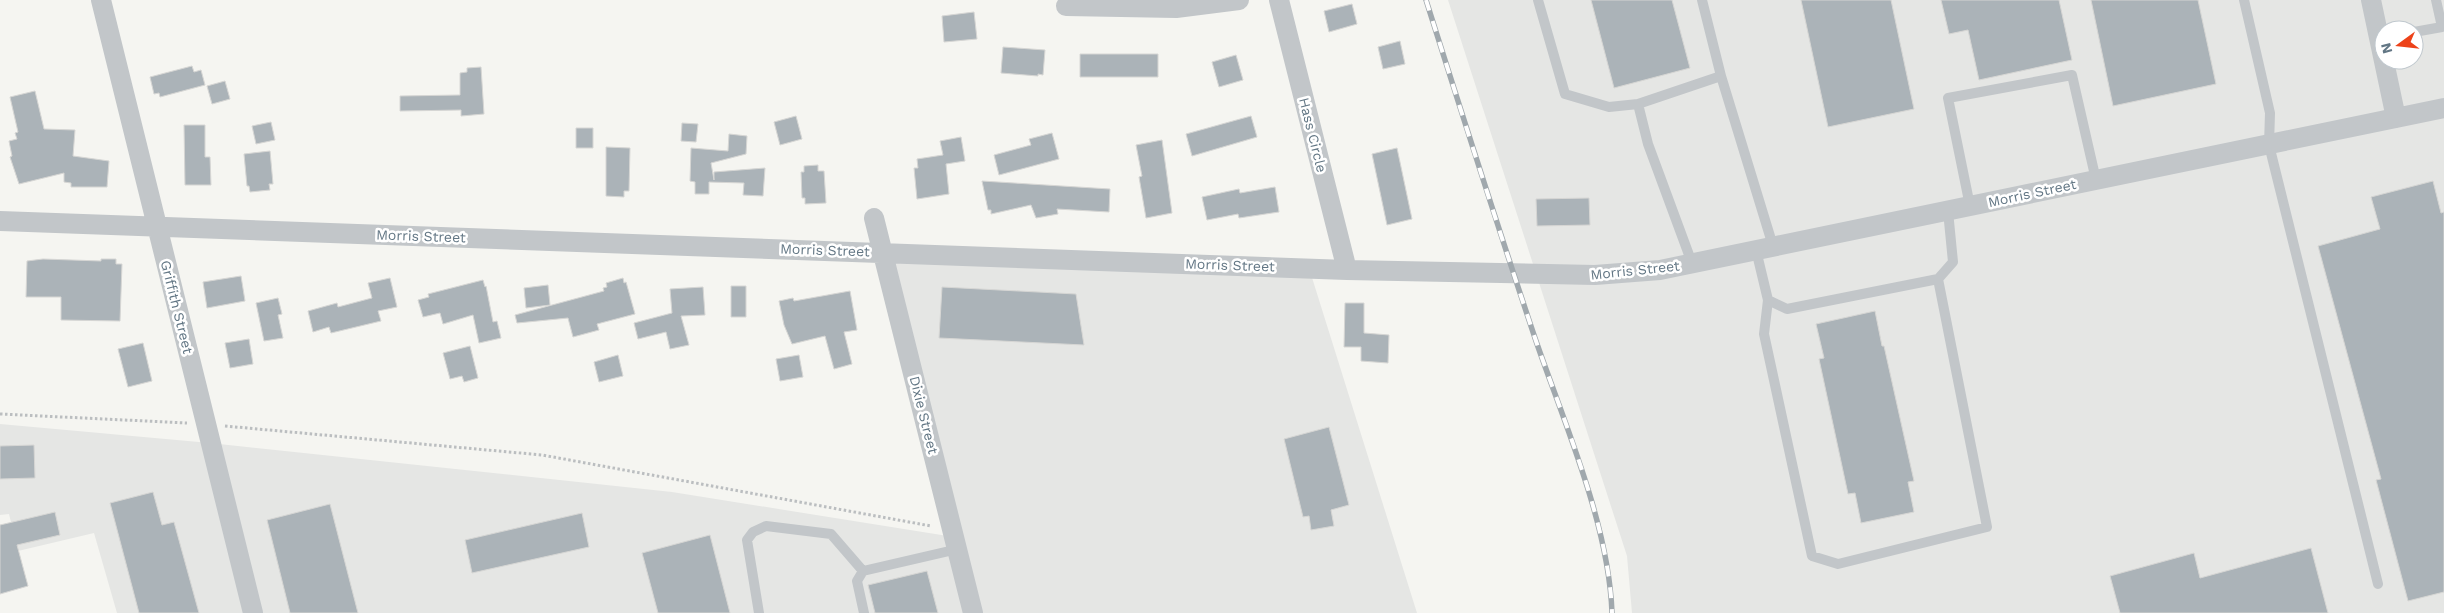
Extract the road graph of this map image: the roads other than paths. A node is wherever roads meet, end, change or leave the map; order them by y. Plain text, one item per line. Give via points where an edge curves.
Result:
1 (101, 0) edge
2 (1239, 0) edge
3 (1279, 0) edge
4 (1538, 0) edge
5 (1702, 0) edge
6 (2244, 0) edge
7 (2371, 0) edge
8 (2436, 0) edge
9 (1066, 6) dead end
10 (2377, 20) edge
11 (2424, 30) edge
12 (2387, 70) edge
13 (1721, 76) junction
14 (1638, 104) junction
15 (2444, 108) edge
16 (2396, 118) junction
17 (2269, 145) junction
18 (2096, 180) junction
19 (1970, 206) junction
20 (1948, 211) junction
21 (874, 218) dead end
22 (0, 221) edge
23 (157, 226) junction
24 (1765, 248) junction
25 (884, 252) junction
26 (1692, 263) junction
27 (1347, 270) junction
28 (1938, 279) junction
29 (1768, 300) junction
30 (955, 540) junction
31 (863, 571) junction
32 (2378, 584) dead end
33 (253, 613) edge
34 (759, 613) edge
35 (864, 613) edge
36 (973, 613) edge

1 - 23 street, Griffith Street
2 - 9 street via 1163,9
3 - 27 street, Hass Circle
4 - 14 lane via 1565,94 1609,107
5 - 13 lane
6 - 17 lane via 2270,113
7 - 10 street
8 - 11 lane via 2442,27
12 - 16 street
13 - 14 lane
13 - 24 lane
14 - 26 lane via 1648,144
15 - 16 street, Morris Street
16 - 17 street, Morris Street
17 - 18 street, Morris Street
17 - 32 lane
18 - 19 street, Morris Street
18 - 19 lane via 2072,76 1948,98
19 - 20 street, Morris Street
20 - 24 street, Morris Street
20 - 28 lane via 1953,262
21 - 25 street, Dixie Street
22 - 23 street, Morris Street
23 - 25 street, Morris Street
23 - 33 street, Griffith Street
24 - 26 street, Morris Street
24 - 29 lane
25 - 27 street, Morris Street
25 - 30 street, Dixie Street
26 - 27 street, Morris Street via 1660,270 1595,275
28 - 29 lane via 1787,308
28 - 29 lane via 1987,527 1838,564 1812,556 1764,334
30 - 31 lane
30 - 36 street, Dixie Street
31 - 34 lane via 831,534 766,526 752,532 747,540
31 - 35 lane via 857,580

